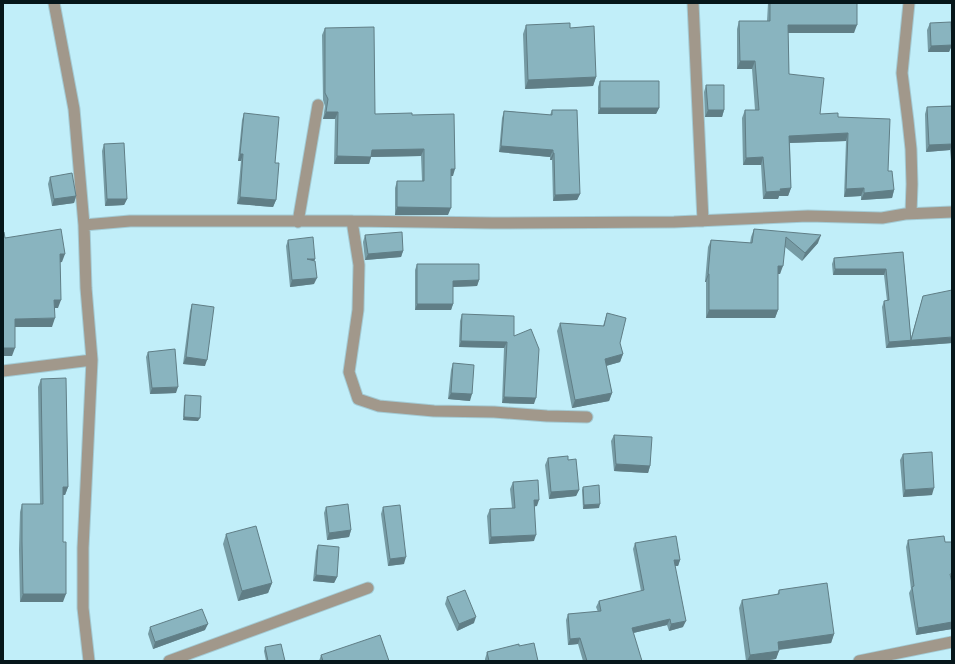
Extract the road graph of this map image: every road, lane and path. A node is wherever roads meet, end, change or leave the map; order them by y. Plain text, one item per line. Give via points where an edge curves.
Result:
1 (54, 3) edge
2 (693, 3) edge
3 (909, 3) edge
4 (318, 104) dead end
5 (952, 212) edge
6 (911, 213) junction
7 (352, 221) junction
8 (703, 221) junction
9 (298, 222) junction
10 (84, 225) junction
11 (92, 360) junction
12 (3, 371) edge
13 (587, 417) dead end
14 (368, 588) dead end
15 (952, 642) edge
16 (89, 661) edge
17 (169, 661) edge
18 (862, 661) edge

1 - 10 street via 74,109
2 - 8 street
3 - 6 street via 902,73 911,149
4 - 9 street
5 - 6 street
6 - 8 street via 882,218 808,216
7 - 8 street
7 - 9 street
7 - 13 street via 359,265 358,310 349,372 358,398 380,406 434,411
9 - 10 street via 130,221
10 - 11 street
11 - 12 street
11 - 16 street via 83,555 83,608
14 - 17 street
15 - 18 street

